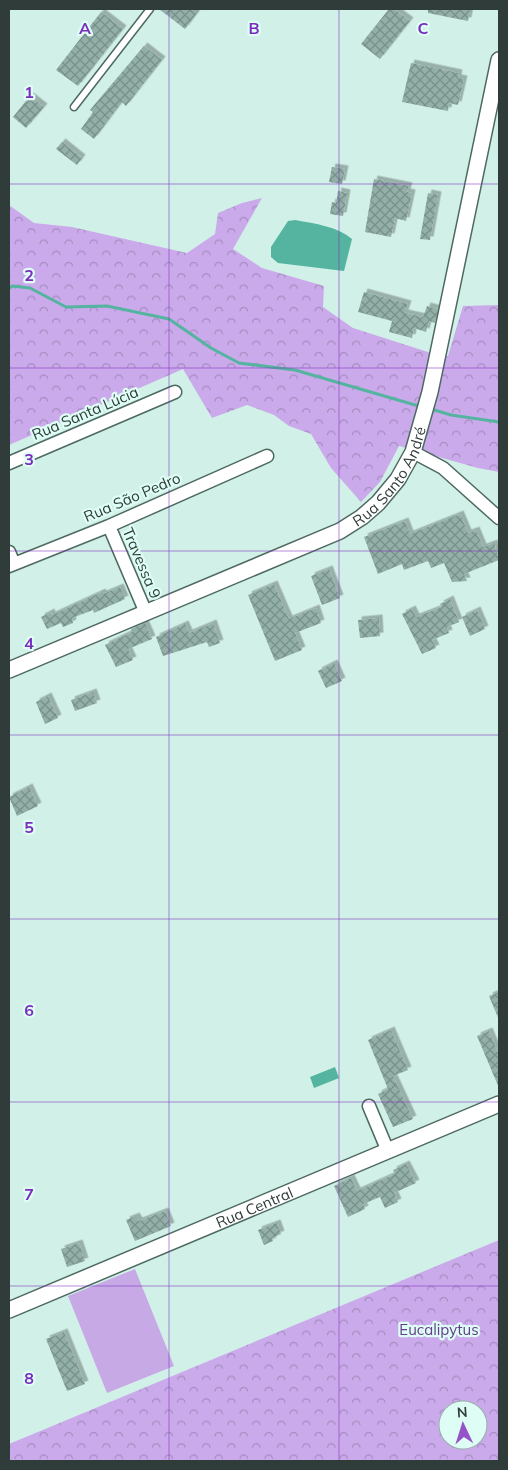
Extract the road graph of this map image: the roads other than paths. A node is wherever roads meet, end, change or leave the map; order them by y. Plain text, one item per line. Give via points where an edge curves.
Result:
1 (150, 9) edge
2 (499, 60) edge
3 (74, 107) dead end
4 (175, 392) dead end
5 (413, 452) junction
6 (267, 456) dead end
7 (9, 464) edge
8 (499, 518) edge
9 (109, 526) junction
10 (9, 552) edge
11 (12, 565) edge
12 (146, 614) junction
13 (9, 670) edge
14 (499, 1104) edge
15 (369, 1106) dead end
16 (387, 1149) junction
17 (9, 1310) edge

1 - 3 lane
2 - 5 street, Rua Santo André via 430,392
4 - 7 street, Rua Santa Lúcia
5 - 8 street via 442,468
5 - 12 street, Rua Santo André via 398,479 378,503 340,531
6 - 9 street, Rua São Pedro
9 - 11 street, Rua São Pedro
9 - 12 street, Travessa 9
10 - 11 street
12 - 13 street, Rua Santo André
14 - 16 street, Rua Central
15 - 16 street
16 - 17 street, Rua Central

